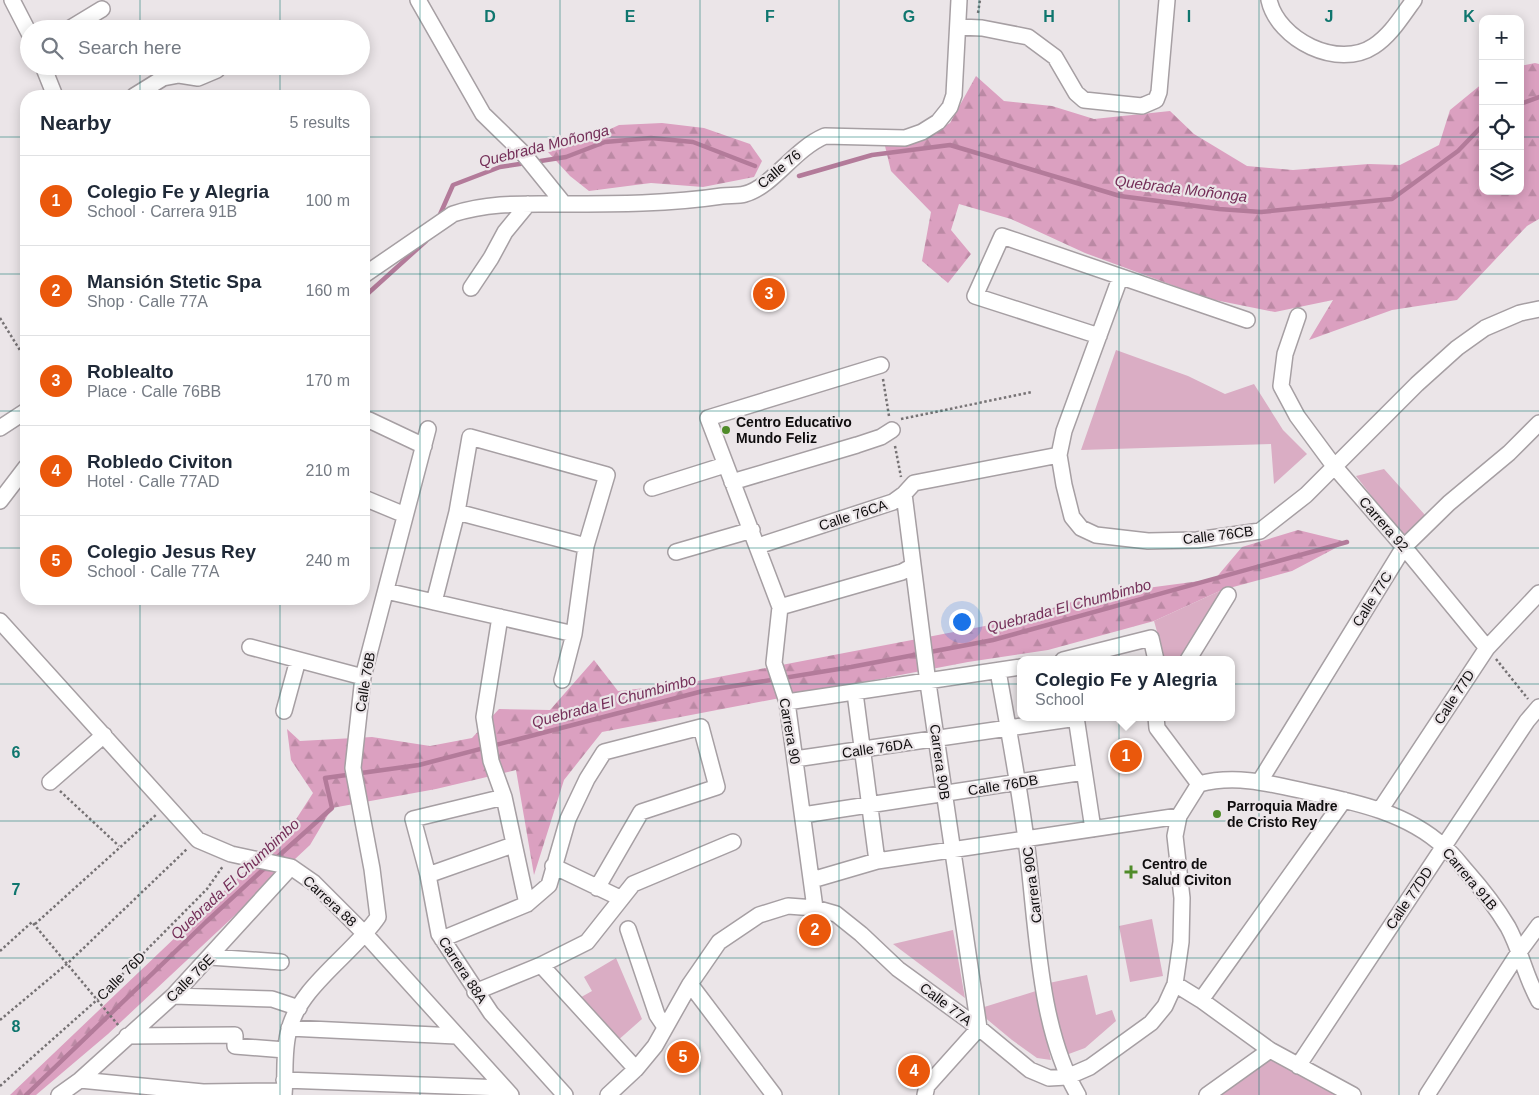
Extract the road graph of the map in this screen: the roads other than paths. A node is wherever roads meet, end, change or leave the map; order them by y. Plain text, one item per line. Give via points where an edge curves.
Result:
1 (12, 0) edge
2 (418, 0) edge
3 (959, 0) edge
4 (1167, 0) edge
5 (1269, 0) edge
6 (1414, 0) edge
7 (102, 9) dead end
8 (22, 20) edge
9 (83, 20) edge
10 (959, 27) junction
11 (47, 75) edge
12 (179, 75) edge
13 (179, 75) edge
14 (205, 75) edge
15 (53, 90) edge
16 (143, 90) edge
17 (528, 204) junction
18 (564, 204) junction
19 (370, 271) edge
20 (1120, 278) junction
21 (471, 288) dead end
22 (1539, 309) edge
23 (1298, 316) dead end
24 (1247, 320) dead end
25 (1099, 336) junction
26 (881, 365) dead end
27 (20, 415) edge
28 (370, 420) edge
29 (1539, 423) edge
30 (896, 425) road end
31 (0, 428) edge
32 (428, 429) dead end
33 (424, 446) junction
34 (1060, 454) junction
35 (726, 465) junction
36 (1334, 466) junction
37 (20, 475) edge
38 (732, 482) junction
39 (652, 488) dead end
40 (904, 494) junction
41 (370, 500) edge
42 (0, 501) edge
43 (457, 512) junction
44 (405, 515) junction
45 (752, 530) junction
46 (586, 546) junction
47 (758, 546) junction
48 (1404, 546) junction
49 (676, 552) dead end
50 (913, 566) junction
51 (386, 591) junction
52 (1539, 592) edge
53 (1228, 595) dead end
54 (434, 602) junction
55 (780, 606) junction
56 (500, 617) junction
57 (0, 621) edge
58 (574, 634) junction
59 (250, 647) dead end
60 (1487, 648) junction
61 (1078, 656) edge
62 (1155, 656) edge
63 (1190, 656) edge
64 (298, 660) junction
65 (1017, 668) edge
66 (998, 671) junction
67 (363, 677) junction
68 (562, 680) dead end
69 (928, 683) junction
70 (856, 693) junction
71 (787, 702) junction
72 (1538, 709) edge
73 (284, 711) dead end
74 (1056, 721) edge
75 (1076, 721) edge
76 (1156, 721) edge
77 (1008, 728) junction
78 (104, 735) junction
79 (936, 739) junction
80 (863, 750) junction
81 (795, 759) junction
82 (1084, 772) junction
83 (1260, 781) junction
84 (50, 782) road end
85 (1017, 783) junction
86 (1199, 784) junction
87 (944, 794) junction
88 (504, 797) junction
89 (1344, 800) junction
90 (870, 805) junction
91 (1380, 810) junction
92 (803, 815) junction
93 (1179, 816) junction
94 (1093, 829) junction
95 (1026, 838) junction
96 (733, 842) dead end
97 (514, 845) junction
98 (1444, 846) junction
99 (952, 849) junction
100 (877, 861) junction
101 (277, 864) junction
102 (553, 866) junction
103 (428, 875) junction
104 (812, 880) junction
105 (597, 888) junction
106 (620, 898) junction
107 (527, 904) junction
108 (815, 908) junction
109 (1539, 925) edge
110 (628, 929) dead end
111 (366, 935) junction
112 (442, 939) junction
113 (1519, 952) junction
114 (210, 957) junction
115 (281, 962) dead end
116 (541, 965) junction
117 (690, 984) junction
118 (1175, 984) junction
119 (475, 992) junction
120 (174, 996) junction
121 (1201, 1000) junction
122 (1539, 1000) edge
123 (299, 1008) junction
124 (665, 1026) junction
125 (289, 1028) junction
126 (979, 1028) junction
127 (127, 1036) junction
128 (456, 1036) junction
129 (285, 1050) junction
130 (1270, 1050) junction
131 (1298, 1066) junction
132 (636, 1069) junction
133 (1067, 1076) junction
134 (80, 1080) junction
135 (284, 1088) edge
136 (505, 1093) edge
137 (925, 1093) edge
138 (59, 1095) edge
139 (88, 1095) edge
140 (565, 1095) edge
141 (608, 1095) edge
142 (774, 1095) edge
143 (1078, 1095) edge
144 (1207, 1095) edge
145 (1353, 1095) edge
146 (1427, 1095) edge

1 - 8 street
2 - 18 street via 483,114 522,152
3 - 10 street
4 - 10 street via 1159,92 1156,100 1146,106 1080,98 1055,57 1028,37
5 - 6 street via 1285,28 1304,44 1319,51 1348,53 1373,47 1394,27
7 - 9 street
10 - 18 street, Calle 76 via 952,101 938,122 922,132 905,138 824,136 797,152 761,186 746,194 700,200
11 - 15 street
12 - 16 street via 162,78
13 - 14 street via 198,78
17 - 18 street, Calle 76
17 - 19 street, Calle 76 via 480,206 453,214
17 - 21 street via 505,232
20 - 24 street
20 - 25 street
20 - 25 street via 1002,236 975,296
22 - 36 street via 1520,313 1485,328 1457,348
23 - 36 street, Carrera 92 via 1285,354 1282,386 1297,416
25 - 34 street via 1064,431
26 - 35 street, Carrera 90 via 708,418
27 - 31 street
28 - 33 street
29 - 48 street, Calle 77C
30 - 38 street via 881,437
32 - 33 street, Calle 76B
33 - 44 street, Calle 76B
34 - 36 street, Calle 76CB via 1072,517 1081,528 1096,535 1148,541 1197,540 1260,531 1306,496
34 - 40 street, Calle 76CA via 914,483
35 - 38 street, Carrera 90
35 - 39 street
36 - 48 street, Carrera 92
37 - 42 street
38 - 45 street, Carrera 90
40 - 47 street, Calle 76CA via 893,502
40 - 50 street, Carrera 90B
41 - 44 street
43 - 46 street
43 - 46 street via 470,437 607,475
43 - 54 street
44 - 51 street, Calle 76B
45 - 47 street, Carrera 90
45 - 49 street
46 - 58 street
47 - 55 street, Carrera 90
48 - 60 street, Carrera 92
48 - 83 street, Calle 77C
50 - 55 street via 902,572
50 - 69 street, Carrera 90B
51 - 54 street
51 - 67 street, Calle 76B
52 - 60 street, Calle 77D
53 - 63 street
54 - 56 street
55 - 71 street, Carrera 90 via 774,663
56 - 58 street
56 - 88 street via 484,717 491,762
57 - 78 street, Carrera 88
58 - 68 street
59 - 64 street
60 - 91 street, Calle 77D
61 - 62 street via 1151,638
64 - 67 street
64 - 73 street
65 - 66 street
66 - 69 street
66 - 77 street, Carrera 90C
67 - 111 street, Calle 76B via 353,768 378,916
69 - 70 street
69 - 79 street, Carrera 90B
70 - 71 street
70 - 80 street
71 - 81 street, Carrera 90
72 - 98 street, Calle 77DD
74 - 77 street, Calle 76DA
75 - 82 street
76 - 86 street via 1157,728
77 - 79 street, Calle 76DA
77 - 85 street, Carrera 90C
78 - 84 street
78 - 101 street, Carrera 88 via 198,840 230,854
79 - 80 street, Calle 76DA
79 - 87 street, Carrera 90B
80 - 81 street, Calle 76DA
80 - 90 street
81 - 92 street, Carrera 90
82 - 85 street, Calle 76DB
82 - 94 street
83 - 86 street, Carrera 91B via 1218,779
83 - 89 street, Carrera 91B
85 - 87 street, Calle 76DB
85 - 95 street, Carrera 90C
86 - 93 street, Calle 77A
87 - 90 street, Calle 76DB
87 - 99 street, Carrera 90B
88 - 97 street
88 - 103 street, Carrera 88A via 413,819
89 - 91 street, Carrera 91B
89 - 121 street
90 - 92 street, Calle 76DB
90 - 100 street
91 - 98 street, Carrera 91B
92 - 104 street, Carrera 90
93 - 94 street
93 - 118 street, Calle 77A via 1175,836 1182,898 1181,942
94 - 95 street
95 - 99 street
95 - 133 street, Carrera 90C via 1045,1002
96 - 106 street via 633,884
97 - 103 street
97 - 107 street
98 - 113 street, Carrera 91B via 1489,896
98 - 131 street, Calle 77DD
99 - 100 street
99 - 126 street, Carrera 90B
100 - 104 street
101 - 111 street, Carrera 88 via 314,883
101 - 114 street, Calle 76E
102 - 105 street
102 - 105 street via 568,819 604,752 701,727 717,788 641,812
102 - 107 street via 549,885
103 - 112 street, Carrera 88A
104 - 108 street, Carrera 90
105 - 106 street
106 - 116 street via 587,942
107 - 112 street
108 - 117 street, Calle 77A via 788,906 759,915 719,942
108 - 126 street, Calle 77A via 836,914 898,968
109 - 113 street
110 - 124 street via 657,1015
111 - 123 street, Calle 76B via 315,986
111 - 128 street, Carrera 88
112 - 119 street, Carrera 88A
113 - 122 street, Carrera 91B via 1527,980
113 - 146 street
114 - 115 street
114 - 120 street, Calle 76E
116 - 119 street
116 - 132 street
117 - 124 street, Calle 77A
117 - 142 street
118 - 121 street
118 - 133 street, Calle 77A via 1165,1006 1151,1023 1090,1067
119 - 140 street, Carrera 88A
120 - 123 street via 272,998
120 - 127 street, Calle 76E
121 - 130 street
123 - 125 street, Calle 76B
124 - 132 street, Calle 77A via 655,1046
125 - 128 street
125 - 129 street, Calle 76B
126 - 133 street, Calle 77A via 1030,1070 1049,1078
126 - 137 street via 927,1086
127 - 129 street via 234,1035 235,1046
127 - 134 street, Calle 76E
128 - 136 street, Carrera 88
129 - 135 street, Calle 76B
130 - 131 street
130 - 144 street
131 - 145 street
132 - 141 street, Calle 77A
133 - 143 street, Carrera 90C
134 - 135 street via 203,1092
134 - 138 street, Calle 76E
134 - 139 street
135 - 136 street

